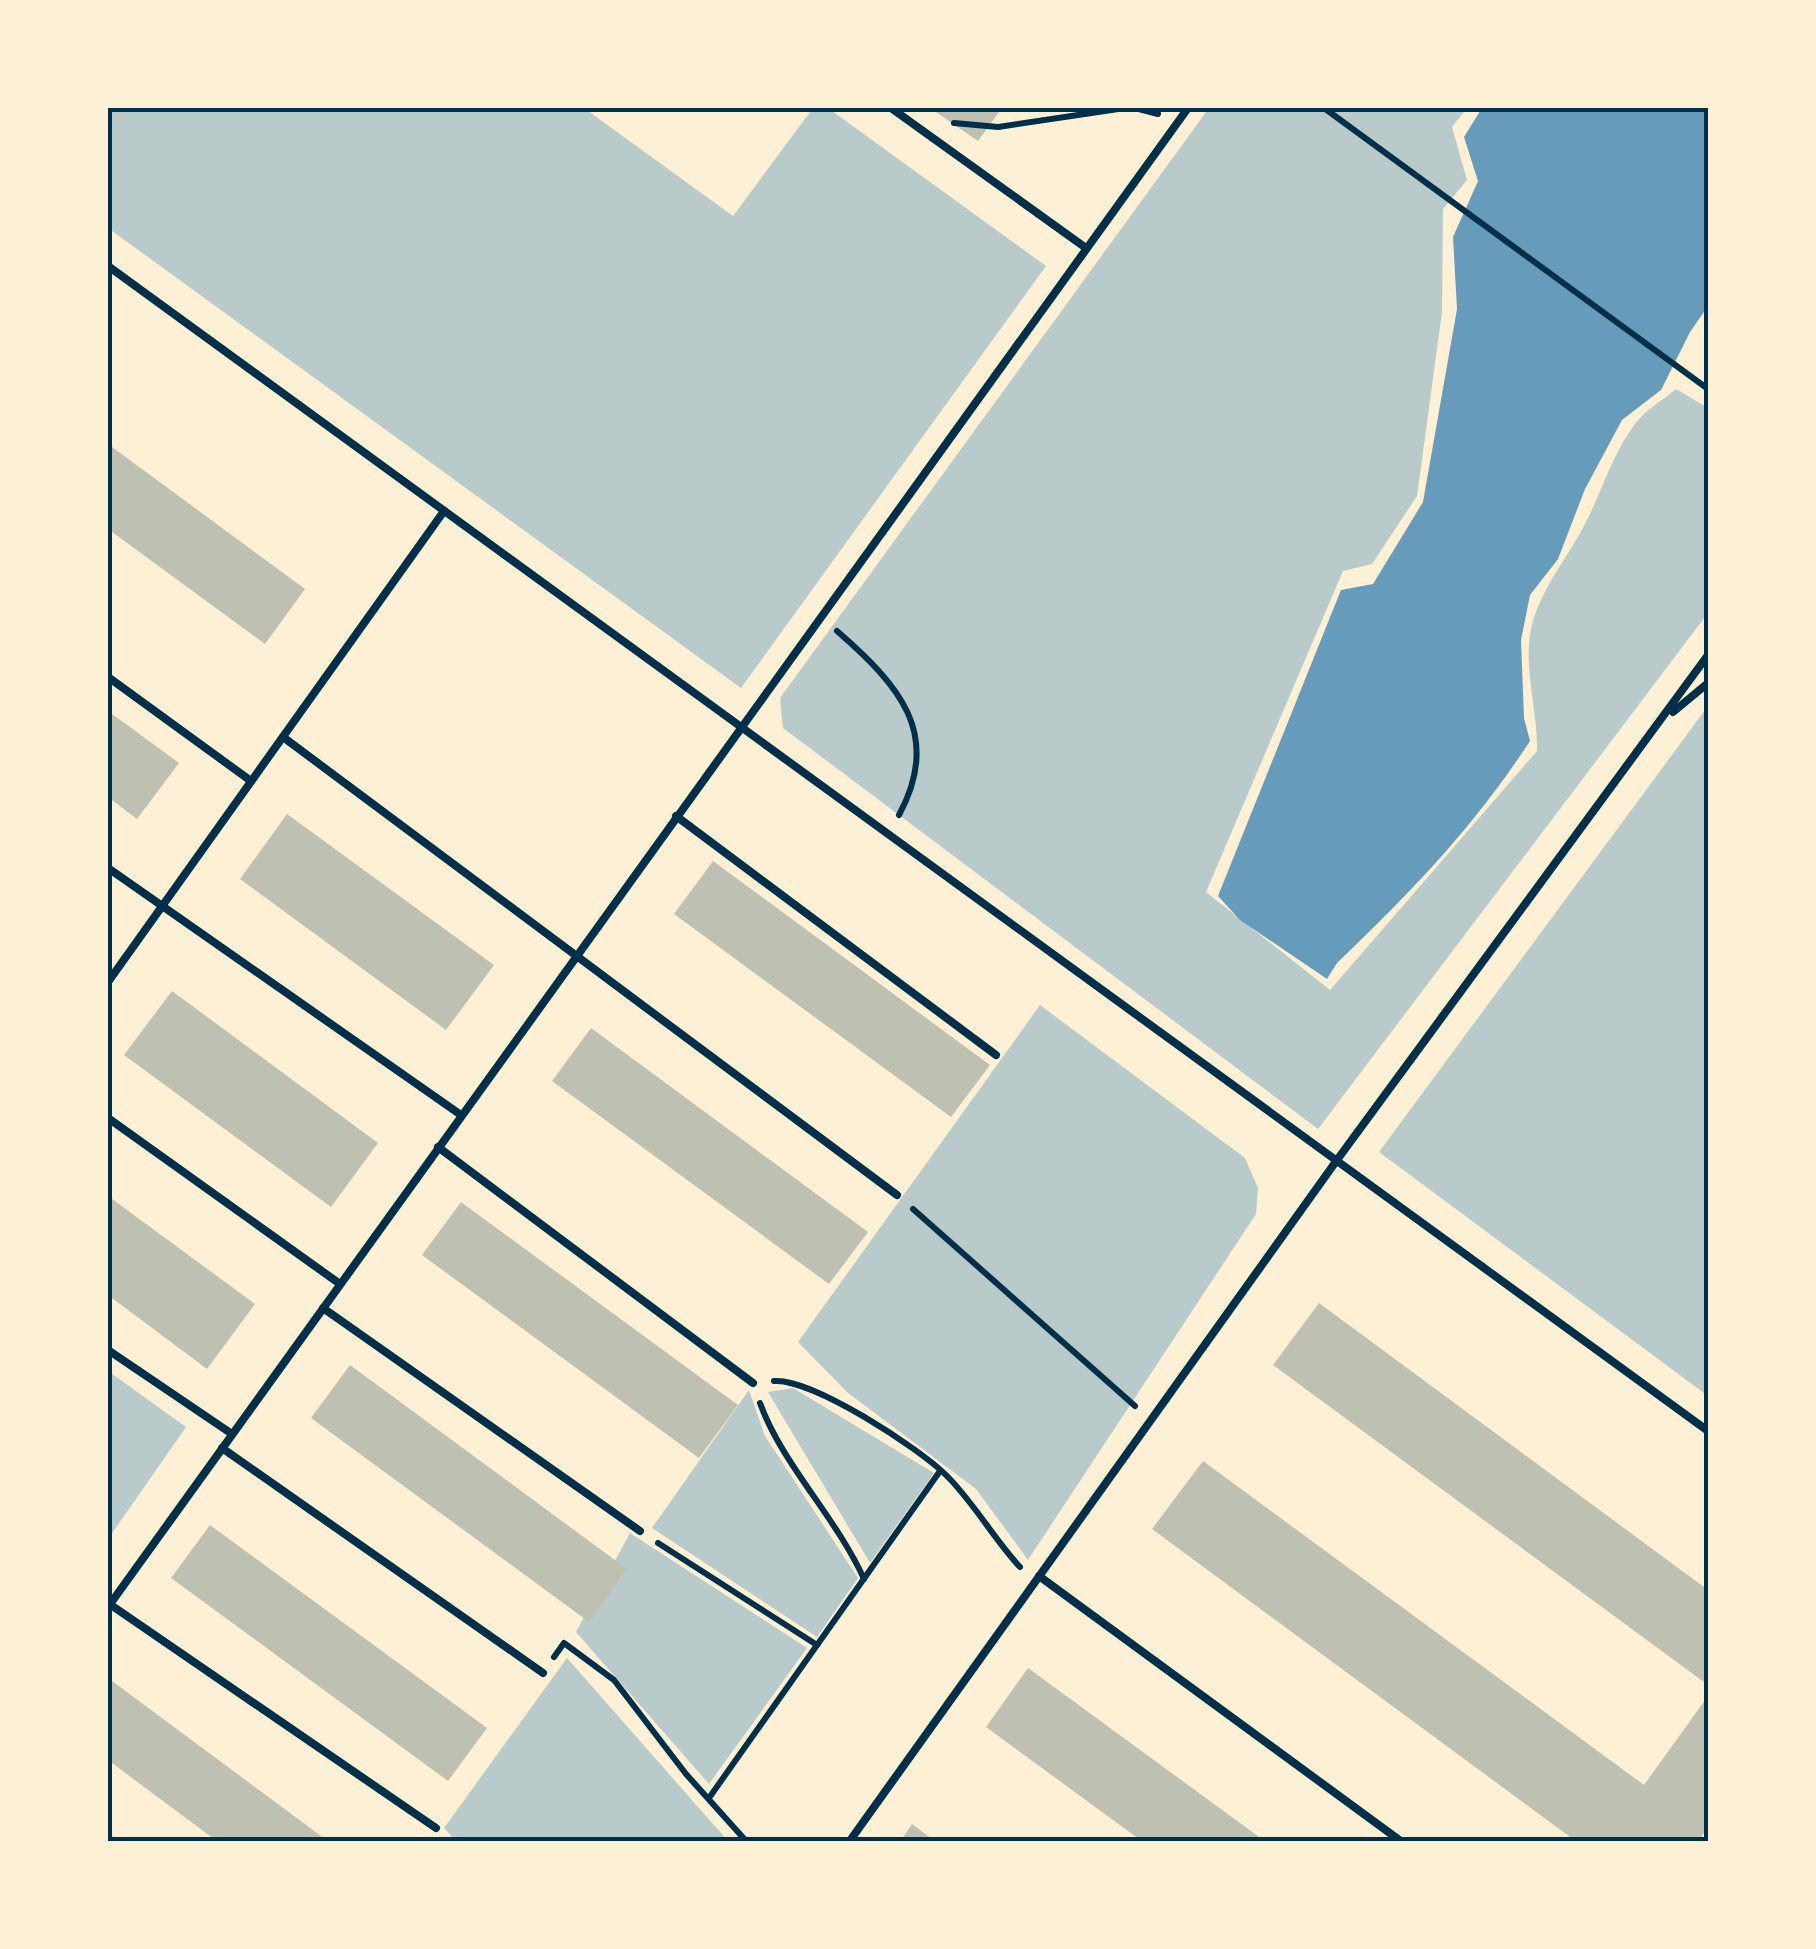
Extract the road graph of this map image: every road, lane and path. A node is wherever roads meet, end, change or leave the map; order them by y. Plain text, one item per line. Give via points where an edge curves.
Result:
1 (891, 108) edge
2 (1126, 108) edge
3 (1188, 108) edge
4 (1324, 108) edge
5 (908, 120) junction
6 (1086, 248) junction
7 (109, 270) edge
8 (1708, 388) edge
9 (444, 511) junction
10 (820, 616) junction
11 (1708, 654) edge
12 (108, 677) edge
13 (1708, 683) edge
14 (1666, 718) junction
15 (740, 726) junction
16 (283, 737) junction
17 (251, 781) junction
18 (676, 816) junction
19 (889, 834) junction
20 (108, 868) edge
21 (162, 906) junction
22 (574, 957) junction
23 (108, 982) edge
24 (996, 1056) dead end
25 (461, 1114) junction
26 (108, 1118) edge
27 (438, 1148) junction
28 (1337, 1160) junction
29 (896, 1194) joint
30 (340, 1284) junction
31 (323, 1308) junction
32 (108, 1350) edge
33 (753, 1382) junction
34 (1151, 1420) junction
35 (1708, 1431) edge
36 (232, 1434) junction
37 (222, 1448) junction
38 (940, 1472) junction
39 (640, 1531) joint
40 (864, 1579) junction
41 (1037, 1579) junction
42 (108, 1605) edge
43 (817, 1646) junction
44 (543, 1673) joint
45 (709, 1798) junction
46 (436, 1828) dead end
47 (747, 1842) edge
48 (849, 1842) edge
49 (1402, 1842) edge

1 - 5 lane
2 - 5 path via 998,128
3 - 6 lane
4 - 8 path
5 - 6 lane
6 - 10 lane
7 - 9 lane
9 - 15 lane
9 - 16 lane
10 - 15 lane
10 - 19 path via 876,666 914,722 919,767
11 - 14 lane
12 - 17 lane
13 - 14 lane
14 - 28 lane
15 - 18 lane
15 - 19 lane
16 - 17 lane
16 - 22 lane
17 - 21 lane
18 - 22 lane
18 - 24 lane
19 - 28 lane
20 - 21 lane
21 - 23 lane
21 - 25 lane
22 - 25 lane
22 - 29 lane
25 - 27 lane
26 - 30 lane
27 - 30 lane
27 - 33 lane
28 - 34 lane
28 - 35 lane
29 - 34 path
30 - 31 lane
31 - 36 lane
31 - 39 lane
32 - 36 lane
33 - 38 path via 789,1380 829,1396
33 - 40 path via 767,1422
34 - 41 lane
36 - 37 lane
37 - 42 lane
37 - 44 lane
38 - 40 path
38 - 41 path
39 - 43 path
40 - 43 path
41 - 48 lane
41 - 49 lane
42 - 46 lane
43 - 45 path
44 - 45 path via 564,1643 614,1680
45 - 47 path

